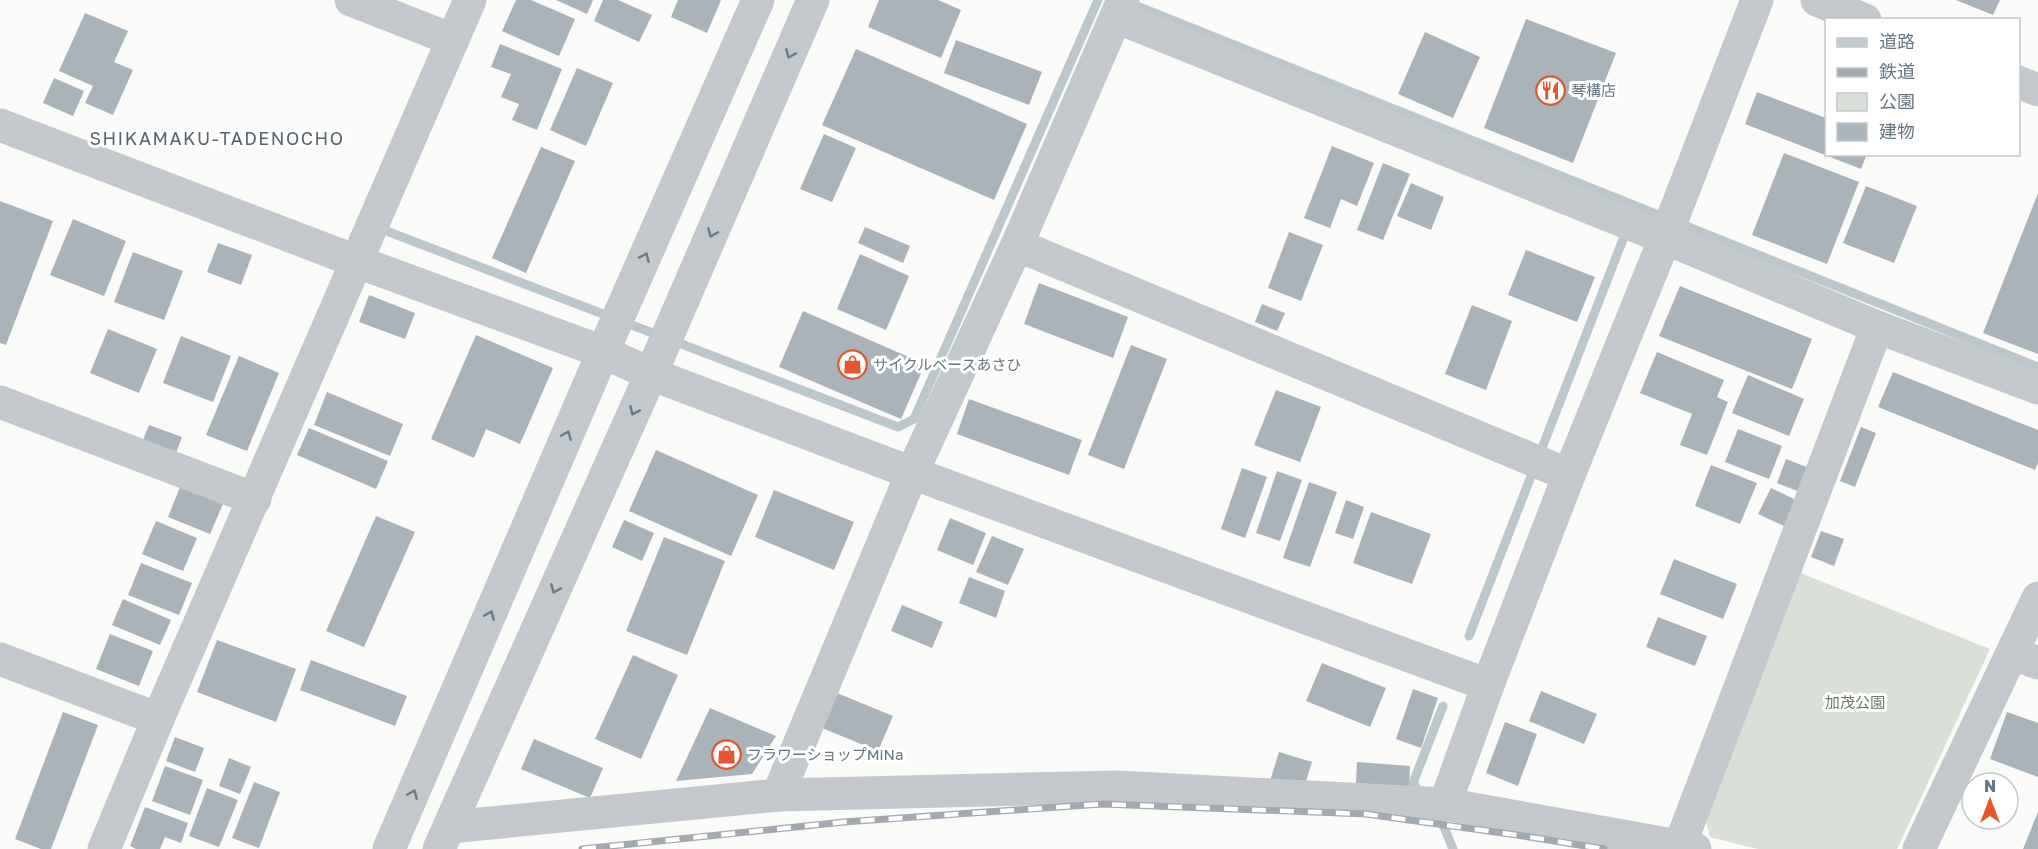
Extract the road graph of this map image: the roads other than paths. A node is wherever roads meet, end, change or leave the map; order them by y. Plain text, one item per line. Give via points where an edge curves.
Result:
1 (351, 0) edge
2 (470, 0) edge
3 (758, 0) edge
4 (813, 0) edge
5 (1757, 0) edge
6 (1817, 0) edge
7 (1120, 8) edge
8 (1860, 18) edge
9 (453, 40) junction
10 (2020, 82) edge
11 (2038, 90) edge
12 (0, 125) edge
13 (1665, 238) junction
14 (1017, 245) junction
15 (358, 262) junction
16 (1877, 327) junction
17 (603, 352) junction
18 (651, 374) junction
19 (2038, 388) edge
20 (0, 402) edge
21 (912, 473) junction
22 (1569, 475) junction
23 (255, 499) junction
24 (2038, 598) edge
25 (2025, 658) edge
26 (0, 659) edge
27 (1488, 685) junction
28 (159, 719) junction
29 (778, 795) junction
30 (1445, 804) junction
31 (444, 838) edge
32 (1688, 847) edge
33 (385, 848) edge
34 (104, 849) edge
35 (1919, 849) edge

1 - 9 street
2 - 9 street
17 -> 3 street
4 -> 18 street
5 - 13 street
6 - 8 street
7 - 13 street
7 - 14 street
9 - 15 street
10 - 11 street
12 - 15 street
13 - 16 street
13 - 22 street
14 - 21 street
14 - 22 street
15 - 17 street
15 - 23 street
16 - 19 street
16 - 32 street
17 - 18 street
33 -> 17 street
18 - 21 street
18 -> 31 street
20 - 23 street
21 - 27 street
21 - 29 street
22 - 27 street
23 - 28 street
24 - 25 street
25 - 35 street
26 - 28 street
27 - 30 street
28 - 34 street
29 - 30 street via 1116,787
29 - 31 street
30 - 32 street

